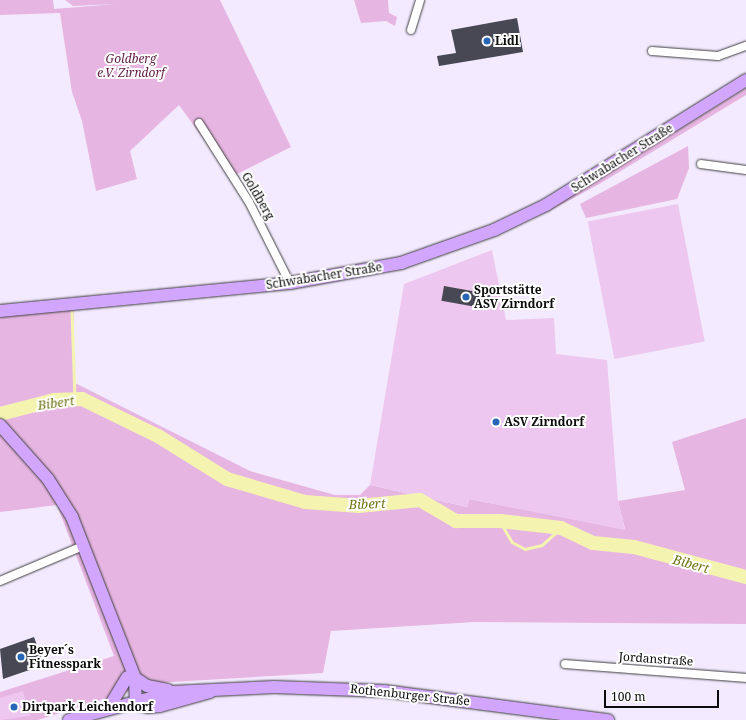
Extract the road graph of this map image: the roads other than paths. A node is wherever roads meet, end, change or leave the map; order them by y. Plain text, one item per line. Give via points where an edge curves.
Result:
1 (420, 0) edge
2 (411, 30) dead end
3 (746, 46) edge
4 (652, 50) dead end
5 (746, 80) edge
6 (199, 123) dead end
7 (701, 164) dead end
8 (746, 170) edge
9 (290, 283) junction
10 (0, 311) edge
11 (0, 426) edge
12 (83, 546) junction
13 (0, 581) edge
14 (565, 664) dead end
15 (131, 678) junction
16 (746, 678) edge
17 (173, 692) junction
18 (212, 692) junction
19 (136, 704) junction
20 (108, 709) junction
21 (69, 720) edge
22 (608, 720) edge

1 - 2 street
3 - 4 street via 718,56
5 - 9 street, Schwabacher Straße via 567,192 494,230 401,263
6 - 9 street, Goldberg via 249,202
7 - 8 street
9 - 10 street, Schwabacher Straße
11 - 12 street via 43,473 72,517
12 - 13 street
12 - 15 street via 125,655
14 - 16 street, Jordanstraße
15 - 17 street via 147,686
15 - 19 street
15 - 20 street
17 - 18 street, Rothenburger Straße
17 - 19 street, Rothenburger Straße via 147,697
18 - 19 street, Rothenburger Straße via 160,706
18 - 22 street, Rothenburger Straße via 274,687 360,688
19 - 20 street, Rothenburger Straße
20 - 21 street, Rothenburger Straße

